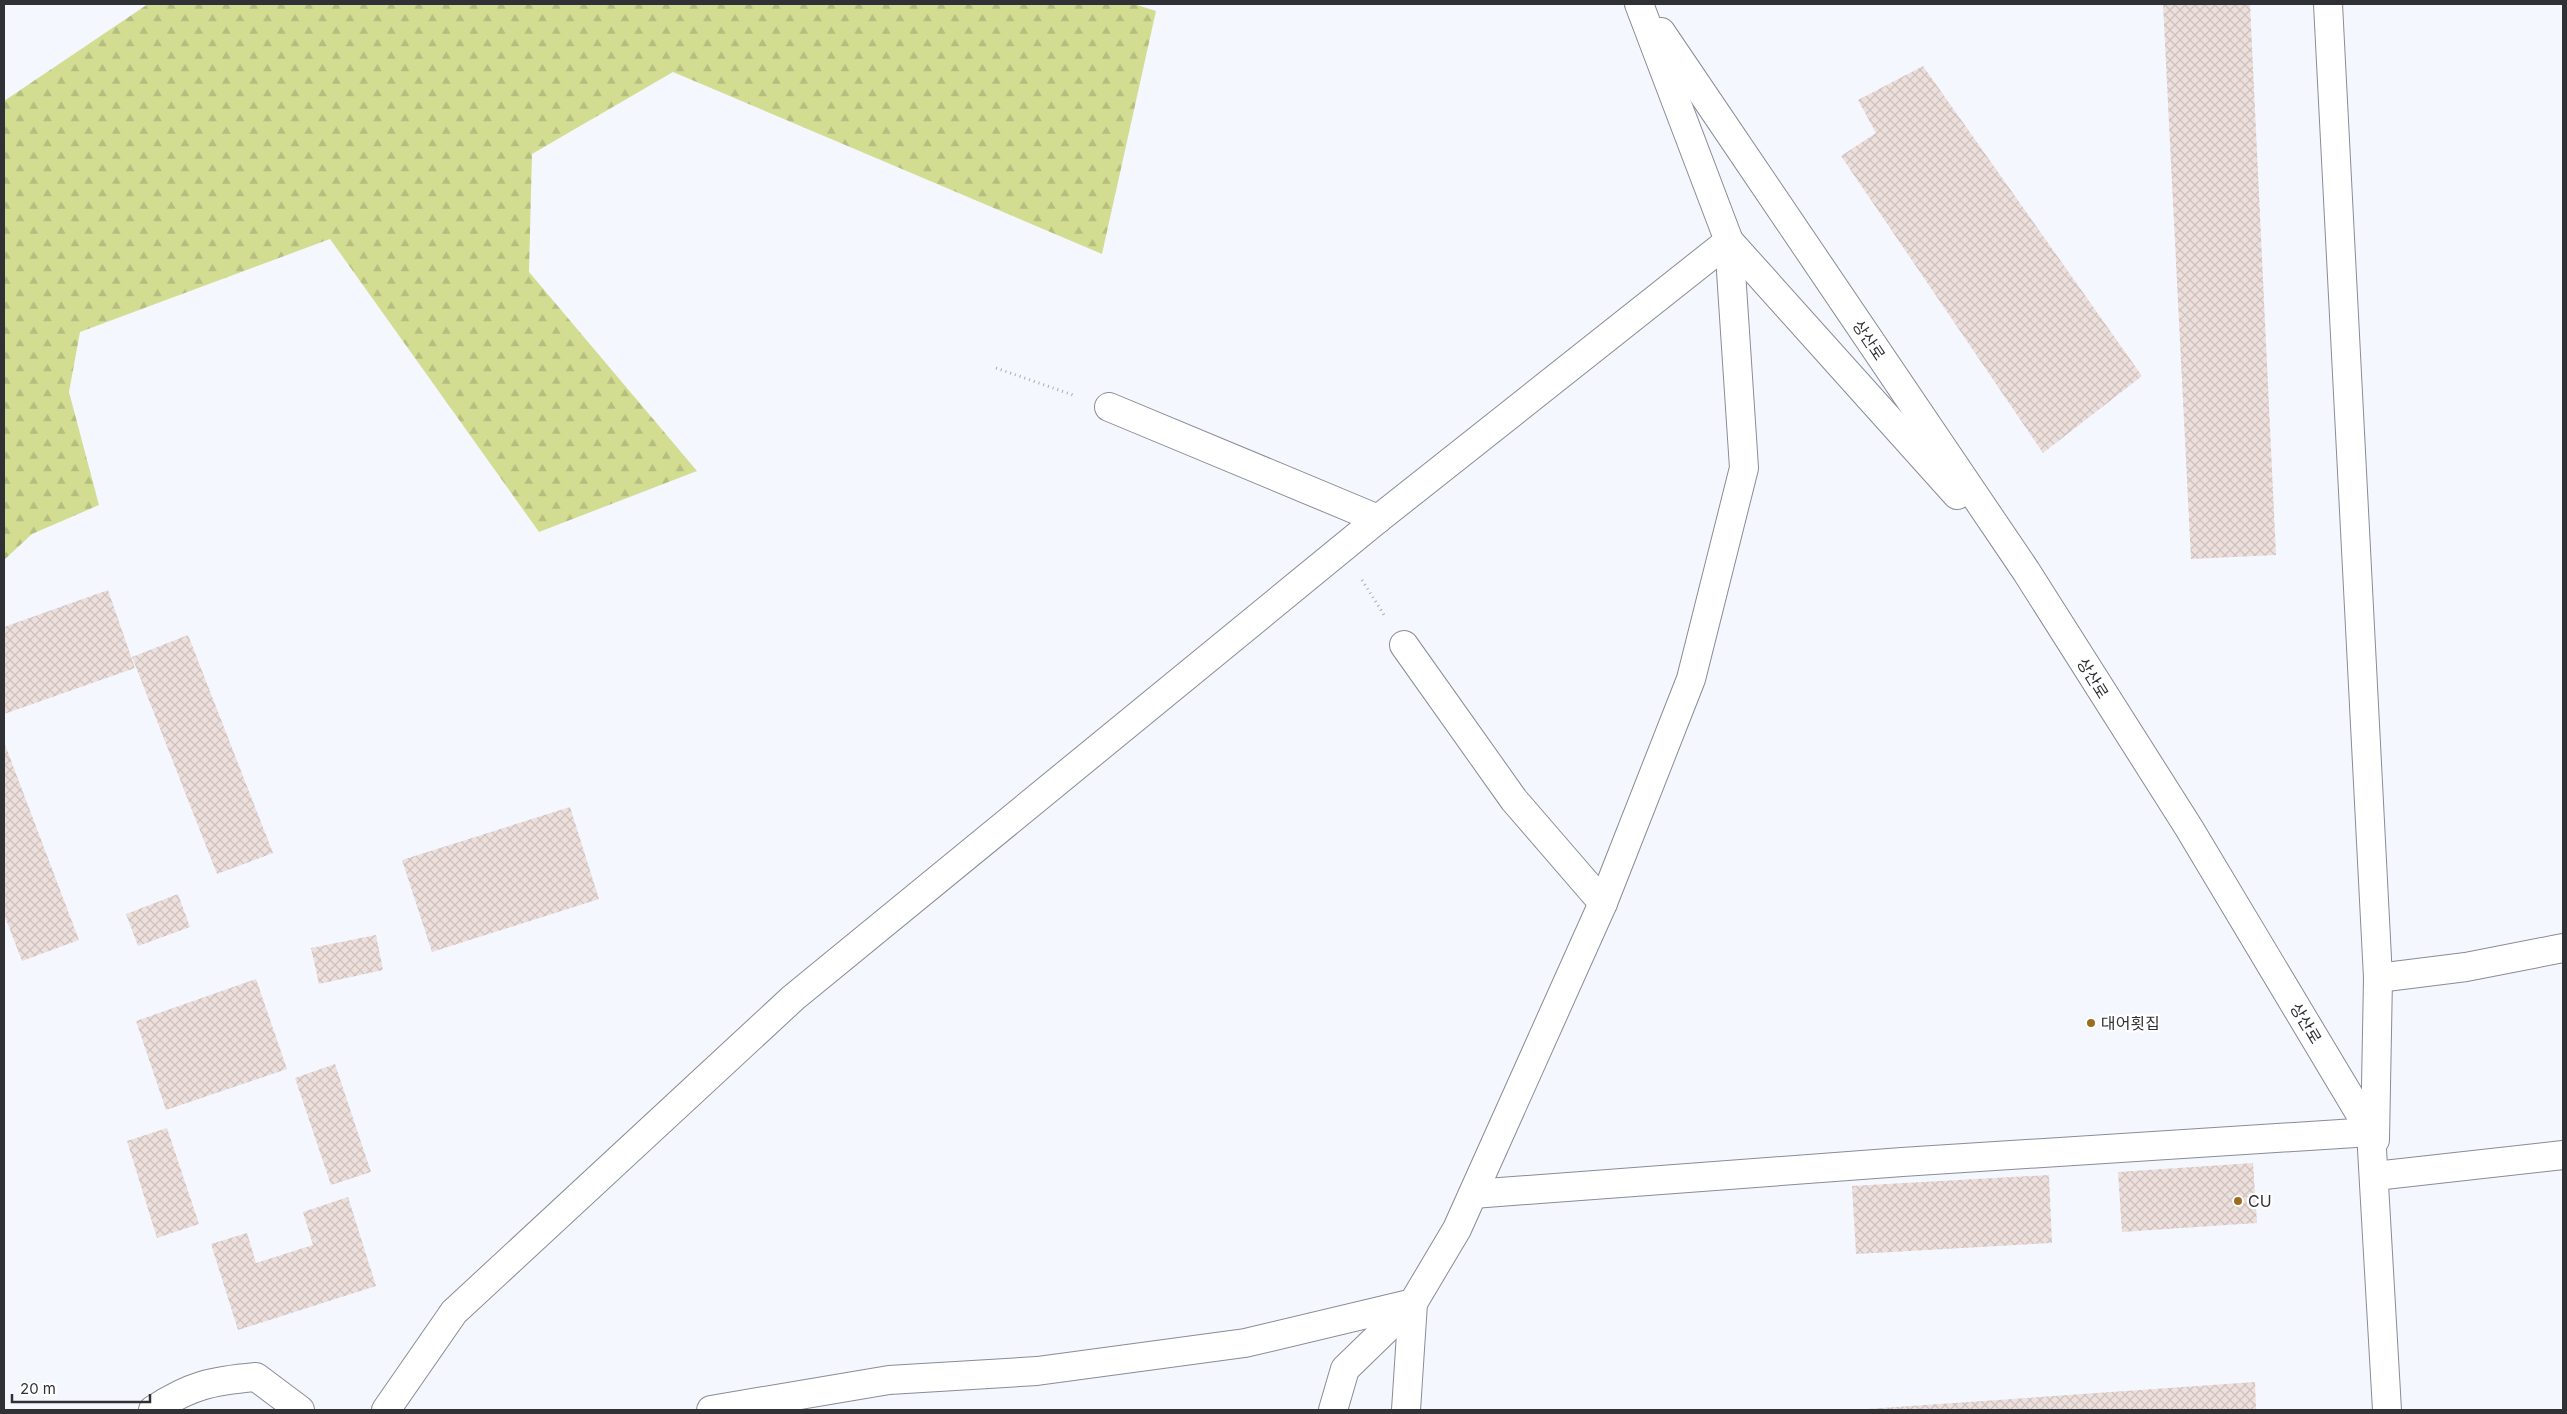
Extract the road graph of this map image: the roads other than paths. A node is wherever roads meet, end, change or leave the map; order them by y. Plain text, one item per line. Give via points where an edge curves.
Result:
1 (1641, 4) edge
2 (2328, 4) edge
3 (1729, 241) junction
4 (1109, 407) road end
5 (1378, 519) junction
6 (2026, 571) junction
7 (1404, 644) road end
8 (1603, 903) junction
9 (2563, 948) edge
10 (2378, 978) junction
11 (2372, 1132) junction
12 (2563, 1155) edge
13 (2375, 1176) junction
14 (1473, 1194) junction
15 (1413, 1303) junction
16 (153, 1410) edge
17 (300, 1410) edge
18 (386, 1410) edge
19 (711, 1410) edge
20 (1333, 1410) edge
21 (1406, 1410) edge
22 (2387, 1410) edge

1 - 3 street
1 - 6 street, 상산로
2 - 10 street
3 - 5 street
3 - 6 street
3 - 8 street via 1744,468 1690,679
4 - 5 street
5 - 18 street via 793,998 454,1312
6 - 11 street, 상산로 via 2189,828
7 - 8 street via 1514,800
8 - 14 street
9 - 10 street via 2466,967
10 - 13 street
11 - 13 street, 상산로
11 - 14 street
12 - 13 street
13 - 22 street, 상산로
14 - 15 street via 1458,1229
15 - 19 street via 1246,1344 1037,1371 889,1380
15 - 20 street via 1345,1369
15 - 21 street
16 - 17 street via 179,1393 218,1380 256,1377

